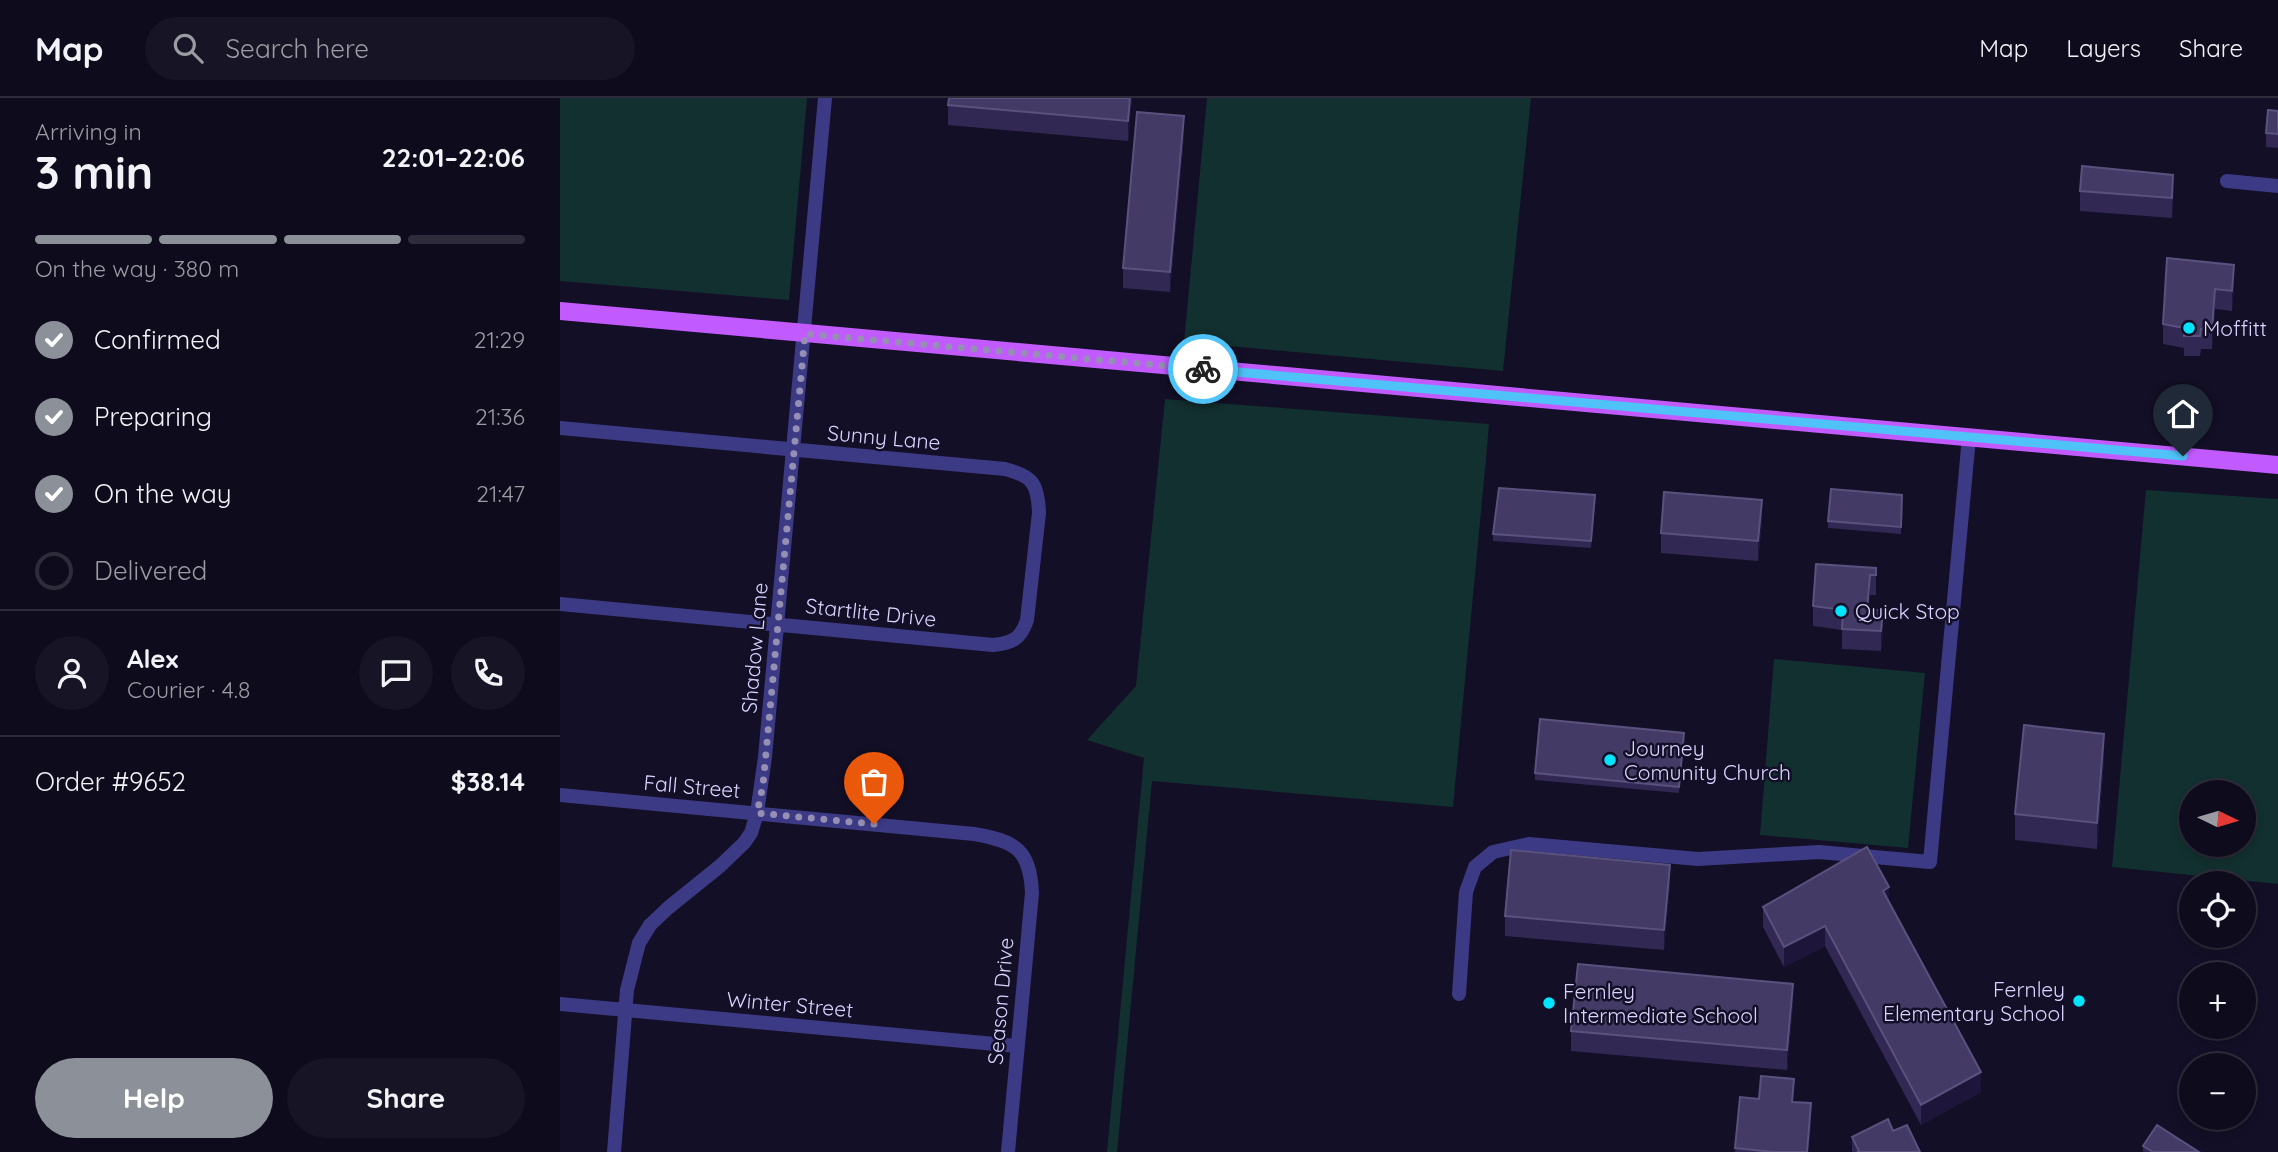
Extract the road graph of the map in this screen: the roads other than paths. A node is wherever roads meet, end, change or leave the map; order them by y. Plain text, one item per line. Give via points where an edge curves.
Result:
1 (825, 98) edge
2 (2228, 181) dead end
3 (2278, 186) edge
4 (560, 311) edge
5 (805, 334) junction
6 (560, 428) edge
7 (1969, 437) junction
8 (794, 450) junction
9 (2278, 465) edge
10 (1033, 566) joint
11 (560, 604) edge
12 (777, 623) junction
13 (560, 795) edge
14 (757, 813) junction
15 (1024, 855) joint
16 (1459, 994) dead end
17 (560, 1004) edge
18 (626, 1010) junction
19 (1017, 1046) junction
20 (614, 1152) edge
21 (1008, 1152) edge

1 - 5 street, Shadow Lane
2 - 3 street
4 - 5 main road
5 - 7 main road
5 - 8 street, Shadow Lane
6 - 8 street, Sunny Lane
7 - 9 main road
7 - 16 street via 1930,862 1819,852 1698,859 1529,844 1493,852 1475,867 1466,891
8 - 10 street, Sunny Lane via 1019,472 1030,479 1038,495
8 - 12 street, Shadow Lane
10 - 12 street, Startlite Drive via 1024,631 1007,643
11 - 12 street, Startlite Drive
12 - 14 street, Shadow Lane
13 - 14 street, Fall Street
14 - 15 street, Fall Street via 974,834 1013,845
14 - 18 street, Shadow Lane via 744,843 644,934 632,964
15 - 19 street, Season Drive via 1032,893
17 - 18 street, Winter Street
18 - 19 street, Winter Street
18 - 20 street, Shadow Lane
19 - 21 street, Season Drive

